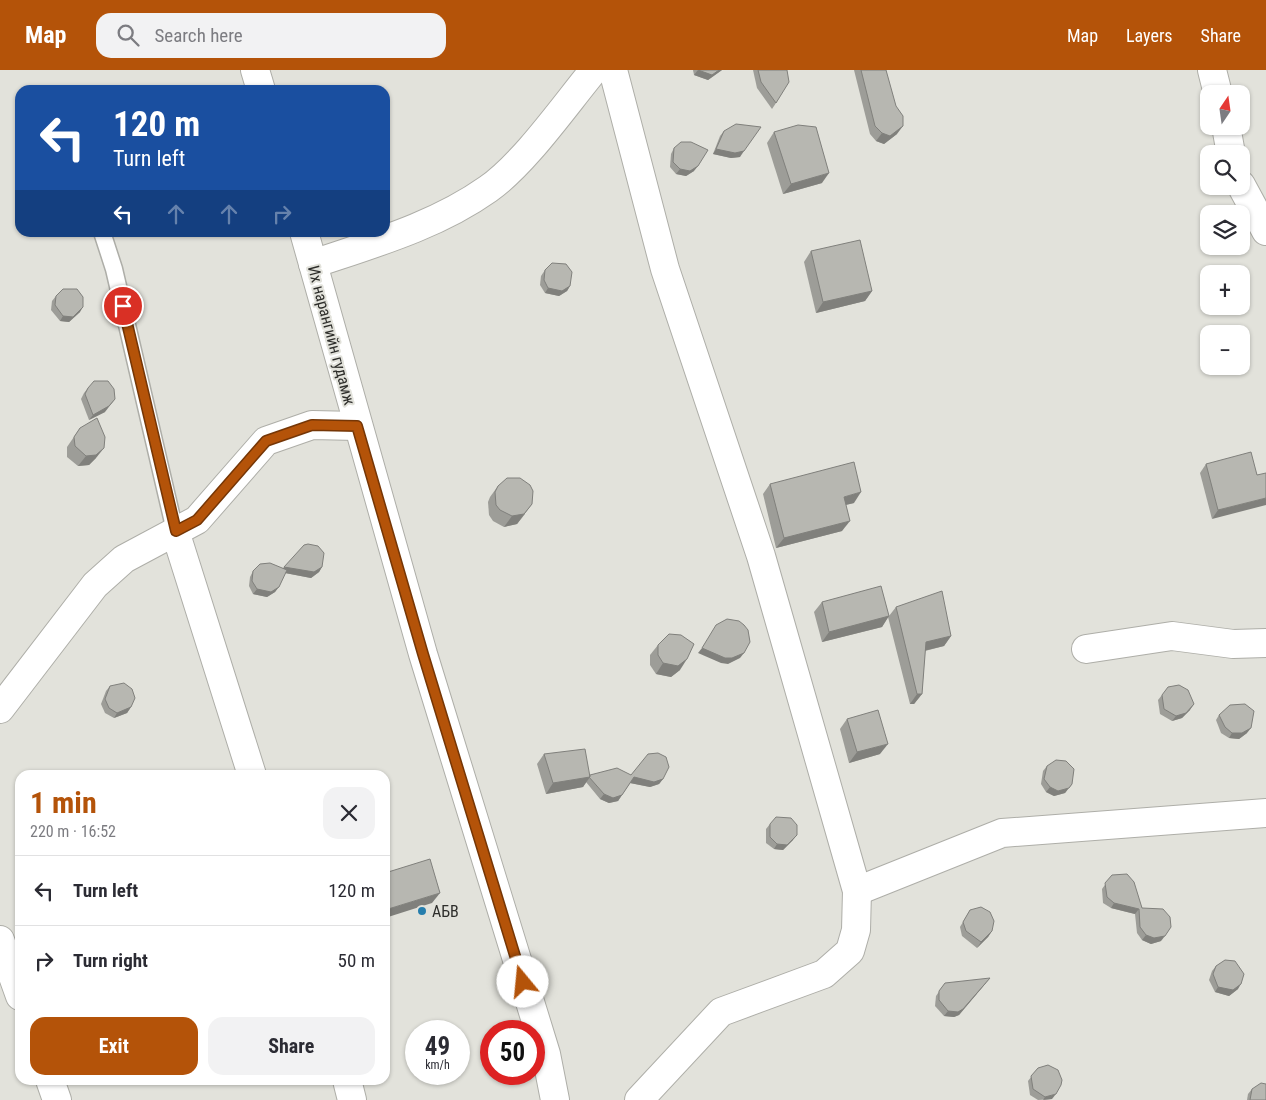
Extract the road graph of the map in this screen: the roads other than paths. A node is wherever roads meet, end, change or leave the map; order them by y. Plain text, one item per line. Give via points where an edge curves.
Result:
1 (255, 70) edge
2 (594, 70) edge
3 (613, 70) edge
4 (1212, 70) edge
5 (260, 85) edge
6 (1216, 85) edge
7 (1247, 195) edge
8 (1266, 231) edge
9 (104, 237) edge
10 (305, 237) edge
11 (313, 264) junction
12 (357, 426) junction
13 (176, 531) junction
14 (1266, 643) edge
15 (1086, 649) dead end
16 (0, 709) edge
17 (250, 770) edge
18 (1266, 813) edge
19 (857, 891) junction
20 (0, 940) edge
21 (15, 982) edge
22 (52, 1085) edge
23 (348, 1085) edge
24 (57, 1100) edge
25 (352, 1100) edge
26 (555, 1100) edge
27 (639, 1100) edge

1 - 5 street
2 - 11 street via 522,157 489,188 464,204 399,235
3 - 19 street via 665,269 761,556
4 - 6 street
7 - 8 street
9 - 13 lane
10 - 11 street, Их нарангийн гудамж
11 - 12 street, Их нарангийн гудамж
12 - 13 street via 312,425 266,441 197,520
12 - 26 street, Их нарангийн гудамж via 425,663 546,1054
13 - 16 street via 124,559 95,585
13 - 17 street
14 - 15 street via 1233,644 1172,636
18 - 19 street via 1002,833
19 - 27 street via 856,930 850,951 824,974 720,1012
20 - 21 street
22 - 24 street
23 - 25 street

